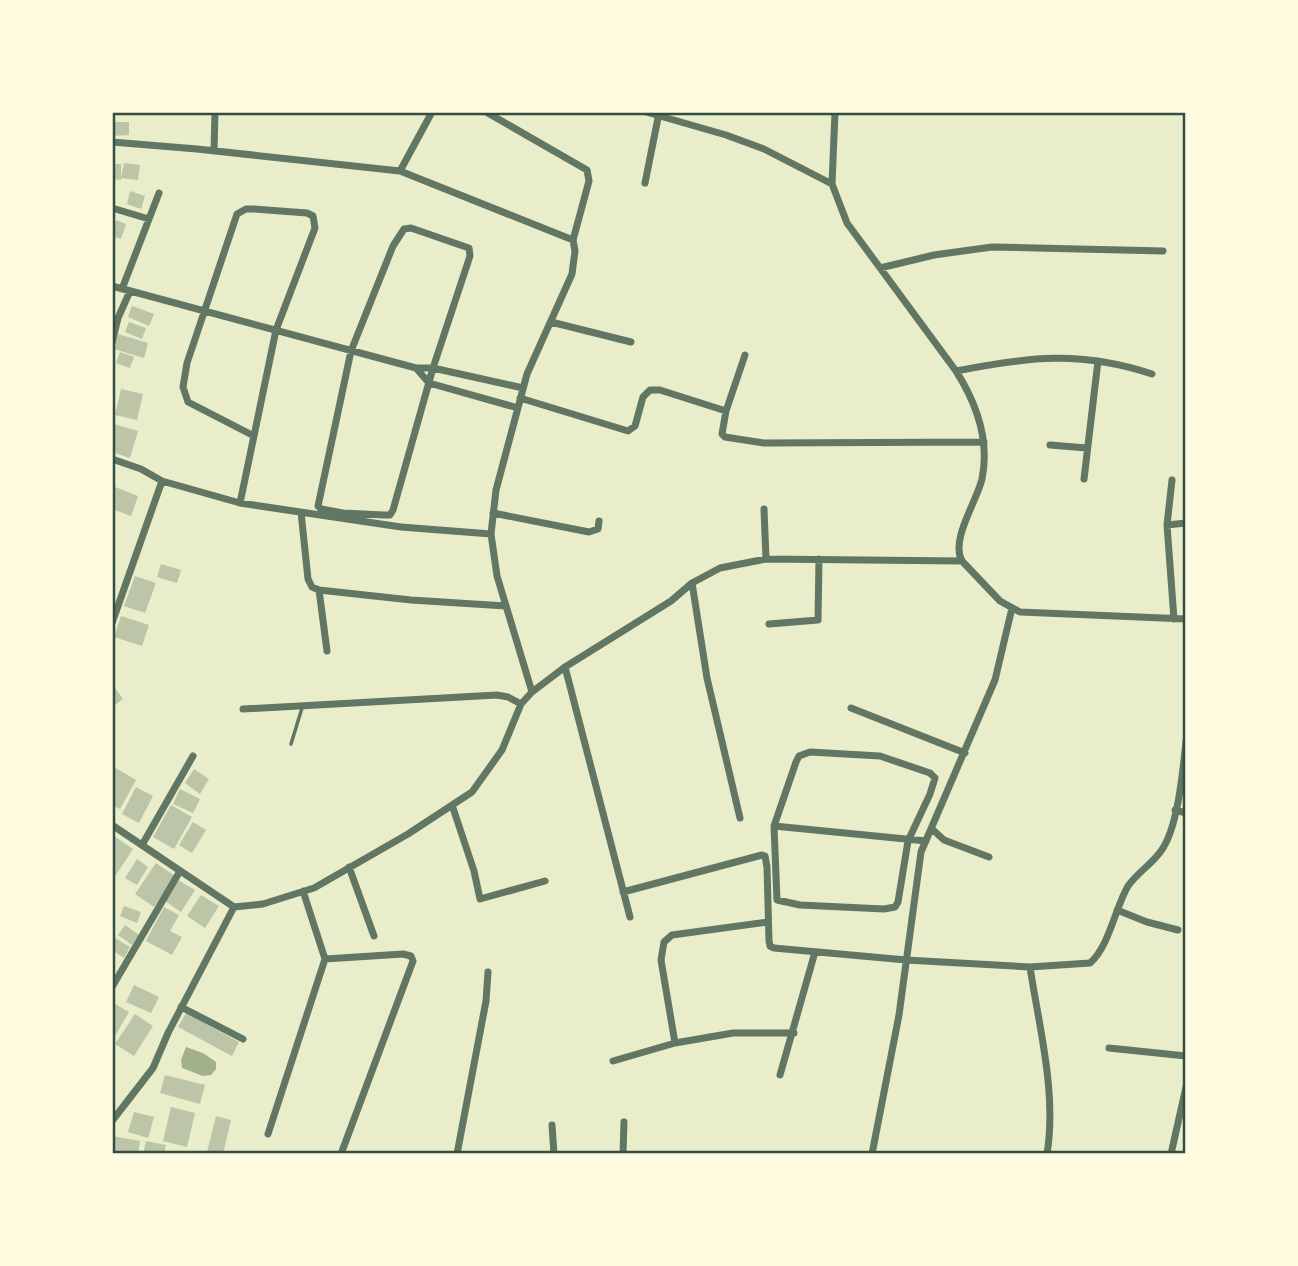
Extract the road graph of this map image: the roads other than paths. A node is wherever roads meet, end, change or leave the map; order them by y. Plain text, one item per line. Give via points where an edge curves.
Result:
1 (215, 112) edge
2 (432, 112) edge
3 (486, 112) edge
4 (646, 112) edge
5 (835, 112) edge
6 (659, 114) edge
7 (112, 142) edge
8 (214, 151) junction
9 (400, 171) junction
10 (645, 183) dead end
11 (832, 184) junction
12 (159, 194) dead end
13 (112, 208) edge
14 (149, 219) junction
15 (573, 240) junction
16 (1163, 251) dead end
17 (880, 268) junction
18 (112, 286) edge
19 (126, 290) junction
20 (205, 311) junction
21 (551, 322) junction
22 (276, 330) junction
23 (631, 342) dead end
24 (112, 343) edge
25 (351, 351) junction
26 (745, 355) dead end
27 (1098, 361) junction
28 (416, 368) junction
29 (433, 368) junction
30 (956, 371) junction
31 (1152, 374) dead end
32 (472, 377) junction
33 (429, 383) junction
34 (523, 388) junction
35 (469, 395) junction
36 (520, 398) junction
37 (518, 408) junction
38 (726, 411) junction
39 (254, 436) junction
40 (984, 442) junction
41 (1050, 445) dead end
42 (1087, 448) junction
43 (112, 459) edge
44 (1084, 479) dead end
45 (1172, 480) dead end
46 (162, 481) junction
47 (240, 503) junction
48 (764, 509) dead end
49 (302, 512) junction
50 (493, 513) junction
51 (599, 521) dead end
52 (1186, 523) edge
53 (1167, 525) junction
54 (491, 534) junction
55 (766, 559) junction
56 (818, 559) junction
57 (962, 561) junction
58 (692, 583) junction
59 (319, 590) junction
60 (506, 606) junction
61 (1012, 608) junction
62 (1174, 619) junction
63 (1186, 619) edge
64 (112, 623) edge
65 (769, 624) dead end
66 (327, 652) dead end
67 (565, 667) junction
68 (531, 692) junction
69 (521, 704) junction
70 (302, 706) junction
71 (851, 708) dead end
72 (243, 709) dead end
73 (1186, 741) edge
74 (291, 744) dead end
75 (965, 753) junction
76 (193, 756) dead end
77 (452, 805) junction
78 (1175, 810) junction
79 (1186, 813) edge
80 (740, 818) dead end
81 (112, 825) edge
82 (774, 826) junction
83 (932, 829) junction
84 (908, 841) junction
85 (926, 841) junction
86 (142, 845) junction
87 (989, 858) dead end
88 (349, 867) junction
89 (180, 872) junction
90 (545, 881) dead end
91 (303, 891) junction
92 (623, 892) junction
93 (234, 907) junction
94 (1118, 910) junction
95 (630, 918) dead end
96 (768, 922) junction
97 (1178, 929) dead end
98 (374, 936) dead end
99 (815, 952) junction
100 (325, 959) junction
101 (906, 960) junction
102 (1030, 967) junction
103 (488, 972) dead end
104 (112, 986) edge
105 (181, 1007) junction
106 (794, 1033) junction
107 (243, 1039) dead end
108 (675, 1042) junction
109 (1108, 1048) dead end
110 (1186, 1056) edge
111 (613, 1061) dead end
112 (780, 1075) dead end
113 (1186, 1087) edge
114 (112, 1121) edge
115 (624, 1122) dead end
116 (552, 1125) dead end
117 (268, 1134) dead end
118 (341, 1154) edge
119 (457, 1154) edge
120 (554, 1154) edge
121 (623, 1154) edge
122 (872, 1154) edge
123 (1047, 1154) edge
124 (1171, 1154) edge

1 - 8 street
2 - 9 street
3 - 15 street via 587,170 587,192
4 - 6 street
5 - 11 street
6 - 10 street
6 - 11 street via 764,149
7 - 8 street
8 - 9 street
9 - 15 street
11 - 17 street via 847,223
12 - 14 street
13 - 14 street
14 - 19 street
15 - 21 street via 572,274
16 - 17 street via 992,247
17 - 30 street
18 - 19 street
19 - 20 street
19 - 24 street
20 - 22 street
20 - 22 street via 237,214 246,209 307,213 313,216 315,228
20 - 39 street via 187,363 185,397
21 - 23 street
21 - 34 street
22 - 25 street
22 - 39 street
25 - 28 street
25 - 29 street via 393,246 404,229 411,228 470,251
25 - 33 street via 318,506 321,509 390,515
26 - 38 street
27 - 30 street via 1051,356
27 - 31 street
27 - 42 street
28 - 29 street
28 - 33 street
29 - 32 street
29 - 33 street
30 - 40 street via 976,409
32 - 34 street
32 - 35 street
33 - 35 street
34 - 36 street
35 - 37 street
36 - 37 street
36 - 38 street via 628,431 635,426 645,392 653,389
37 - 50 street
38 - 40 street via 722,434 738,440
39 - 47 street
40 - 57 street via 982,479 959,542
41 - 42 street
42 - 44 street
43 - 46 street
45 - 53 street
46 - 47 street
46 - 64 street
47 - 49 street
48 - 55 street
49 - 54 street
49 - 59 street via 309,579
50 - 51 street via 589,532 598,529
50 - 54 street
52 - 53 street
53 - 62 street
54 - 60 street
55 - 56 street
55 - 58 street via 720,568
56 - 57 street
56 - 65 street via 818,620
57 - 61 street
58 - 67 street
58 - 80 street via 707,678
59 - 60 street
59 - 66 street
60 - 68 street
61 - 62 street
61 - 75 street via 995,680
62 - 63 street
67 - 68 street
67 - 92 street
68 - 69 street
69 - 70 street via 497,695
69 - 77 street via 502,750 472,792
70 - 72 street
70 - 74 lane
71 - 75 street
73 - 78 street
75 - 83 street
76 - 86 street
77 - 88 street
77 - 90 street via 480,900
78 - 79 street
78 - 94 street via 1162,850 1129,886
81 - 86 street
82 - 84 street
82 - 84 street via 777,900 788,904 895,906
82 - 84 street via 799,756 860,753 900,761 935,778
83 - 85 street
83 - 87 street via 944,840
84 - 85 street
85 - 101 street via 916,879
86 - 89 street
88 - 91 street
88 - 98 street
89 - 93 street
89 - 104 street
91 - 93 street via 263,904
91 - 100 street
92 - 95 street
92 - 96 street via 762,855 767,867
93 - 105 street
94 - 97 street
94 - 102 street via 1090,963
96 - 99 street via 770,946
96 - 108 street via 672,935 664,942 661,960
99 - 101 street
99 - 106 street
100 - 117 street
100 - 118 street via 403,954 413,961
101 - 102 street
101 - 122 street
102 - 123 street via 1045,1059
103 - 119 street
105 - 107 street
105 - 114 street via 153,1069
106 - 108 street via 733,1033
106 - 112 street
108 - 111 street
109 - 110 street
113 - 124 street
115 - 121 street
116 - 120 street

